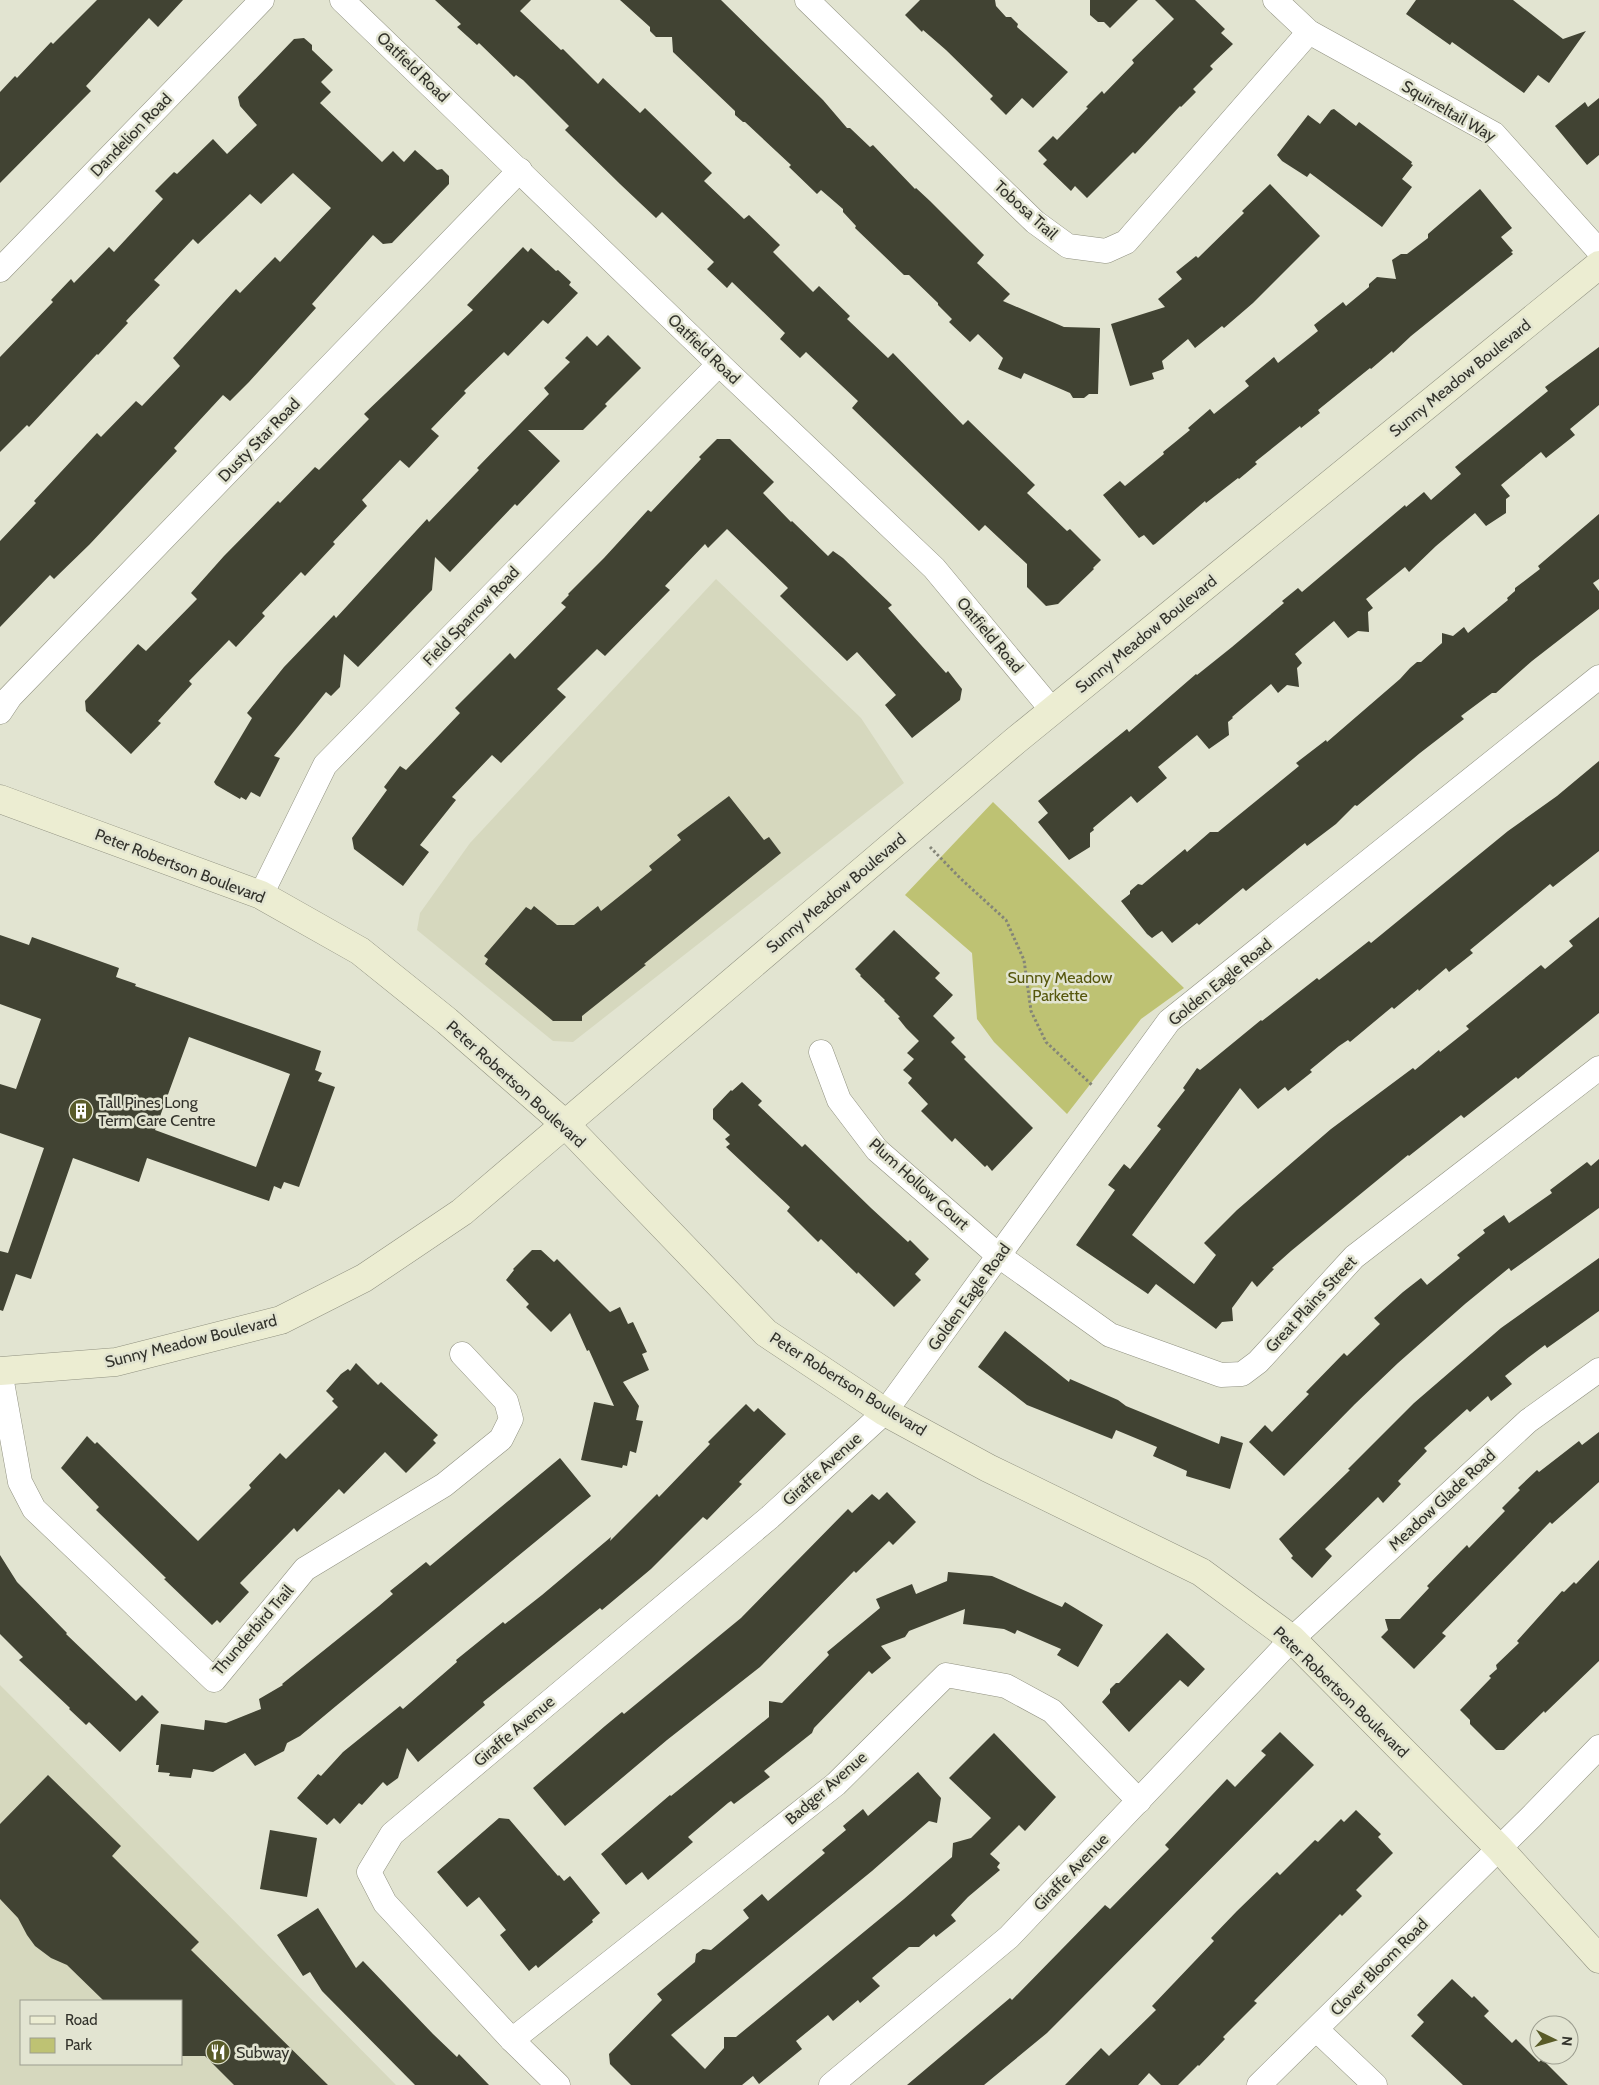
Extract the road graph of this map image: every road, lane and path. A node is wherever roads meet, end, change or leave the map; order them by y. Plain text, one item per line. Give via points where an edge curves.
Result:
1 (262, 0) edge
2 (342, 0) edge
3 (807, 0) edge
4 (1275, 0) edge
5 (1309, 32) junction
6 (520, 170) junction
7 (1599, 251) edge
8 (1599, 265) edge
9 (0, 270) edge
10 (718, 364) junction
11 (1599, 677) edge
12 (1052, 710) junction
13 (0, 712) edge
14 (0, 799) edge
15 (912, 828) junction
16 (261, 895) junction
17 (821, 1052) dead end
18 (1599, 1068) edge
19 (1109, 1102) junction
20 (565, 1124) junction
21 (999, 1256) junction
22 (462, 1354) dead end
23 (1599, 1370) edge
24 (0, 1372) edge
25 (885, 1412) junction
26 (1292, 1639) junction
27 (1599, 1747) edge
28 (1139, 1801) junction
29 (1499, 1848) junction
30 (1599, 1959) edge
31 (1317, 2030) junction
32 (512, 2040) junction
33 (558, 2085) edge
34 (831, 2085) edge
35 (1258, 2085) edge
36 (1375, 2085) edge

1 - 9 street, Dandelion Road
2 - 6 street, Oatfield Road
3 - 5 street, Tobosa Trail via 1035,222 1068,246 1106,251 1126,242
4 - 5 street, Squirreltail Way
5 - 7 street, Squirreltail Way via 1494,134
6 - 10 street, Oatfield Road
6 - 13 street, Dusty Star Road via 10,697
8 - 12 street, Sunny Meadow Boulevard
10 - 12 street, Oatfield Road via 934,568
10 - 16 street, Field Sparrow Road via 325,765
11 - 19 street, Golden Eagle Road via 1170,1021
12 - 15 street, Sunny Meadow Boulevard
14 - 16 street, Peter Robertson Boulevard
15 - 19 path via 1006,920 1024,960 1030,1011 1046,1042
15 - 20 street, Sunny Meadow Boulevard
16 - 20 street, Peter Robertson Boulevard via 360,951 447,1021
17 - 21 street, Plum Hollow Court via 839,1100 877,1150
18 - 21 street, Great Plains Street via 1354,1257 1258,1362 1242,1374 1220,1375 1110,1335
19 - 21 street, Golden Eagle Road
20 - 24 street, Sunny Meadow Boulevard via 462,1212 364,1278 281,1320 116,1362
20 - 25 street, Peter Robertson Boulevard via 766,1333
21 - 25 street, Golden Eagle Road
22 - 24 street, Thunderbird Trail via 506,1401 511,1419 501,1440 444,1486 305,1569 214,1680 34,1509 20,1482
23 - 26 street, Meadow Glade Road via 1528,1422
25 - 26 street, Peter Robertson Boulevard via 988,1468 1201,1572
25 - 32 street, Giraffe Avenue via 770,1517 392,1834 370,1872 385,1903
26 - 28 street, Giraffe Avenue
26 - 29 street, Peter Robertson Boulevard
27 - 29 street, Clover Bloom Road
28 - 32 street, Badger Avenue via 1052,1711 1006,1686 946,1675 836,1784
28 - 34 street, Giraffe Avenue via 1009,1937
29 - 30 street, Peter Robertson Boulevard
29 - 31 street, Clover Bloom Road
31 - 35 street, Clover Bloom Road
31 - 36 street
32 - 33 street, Giraffe Avenue

